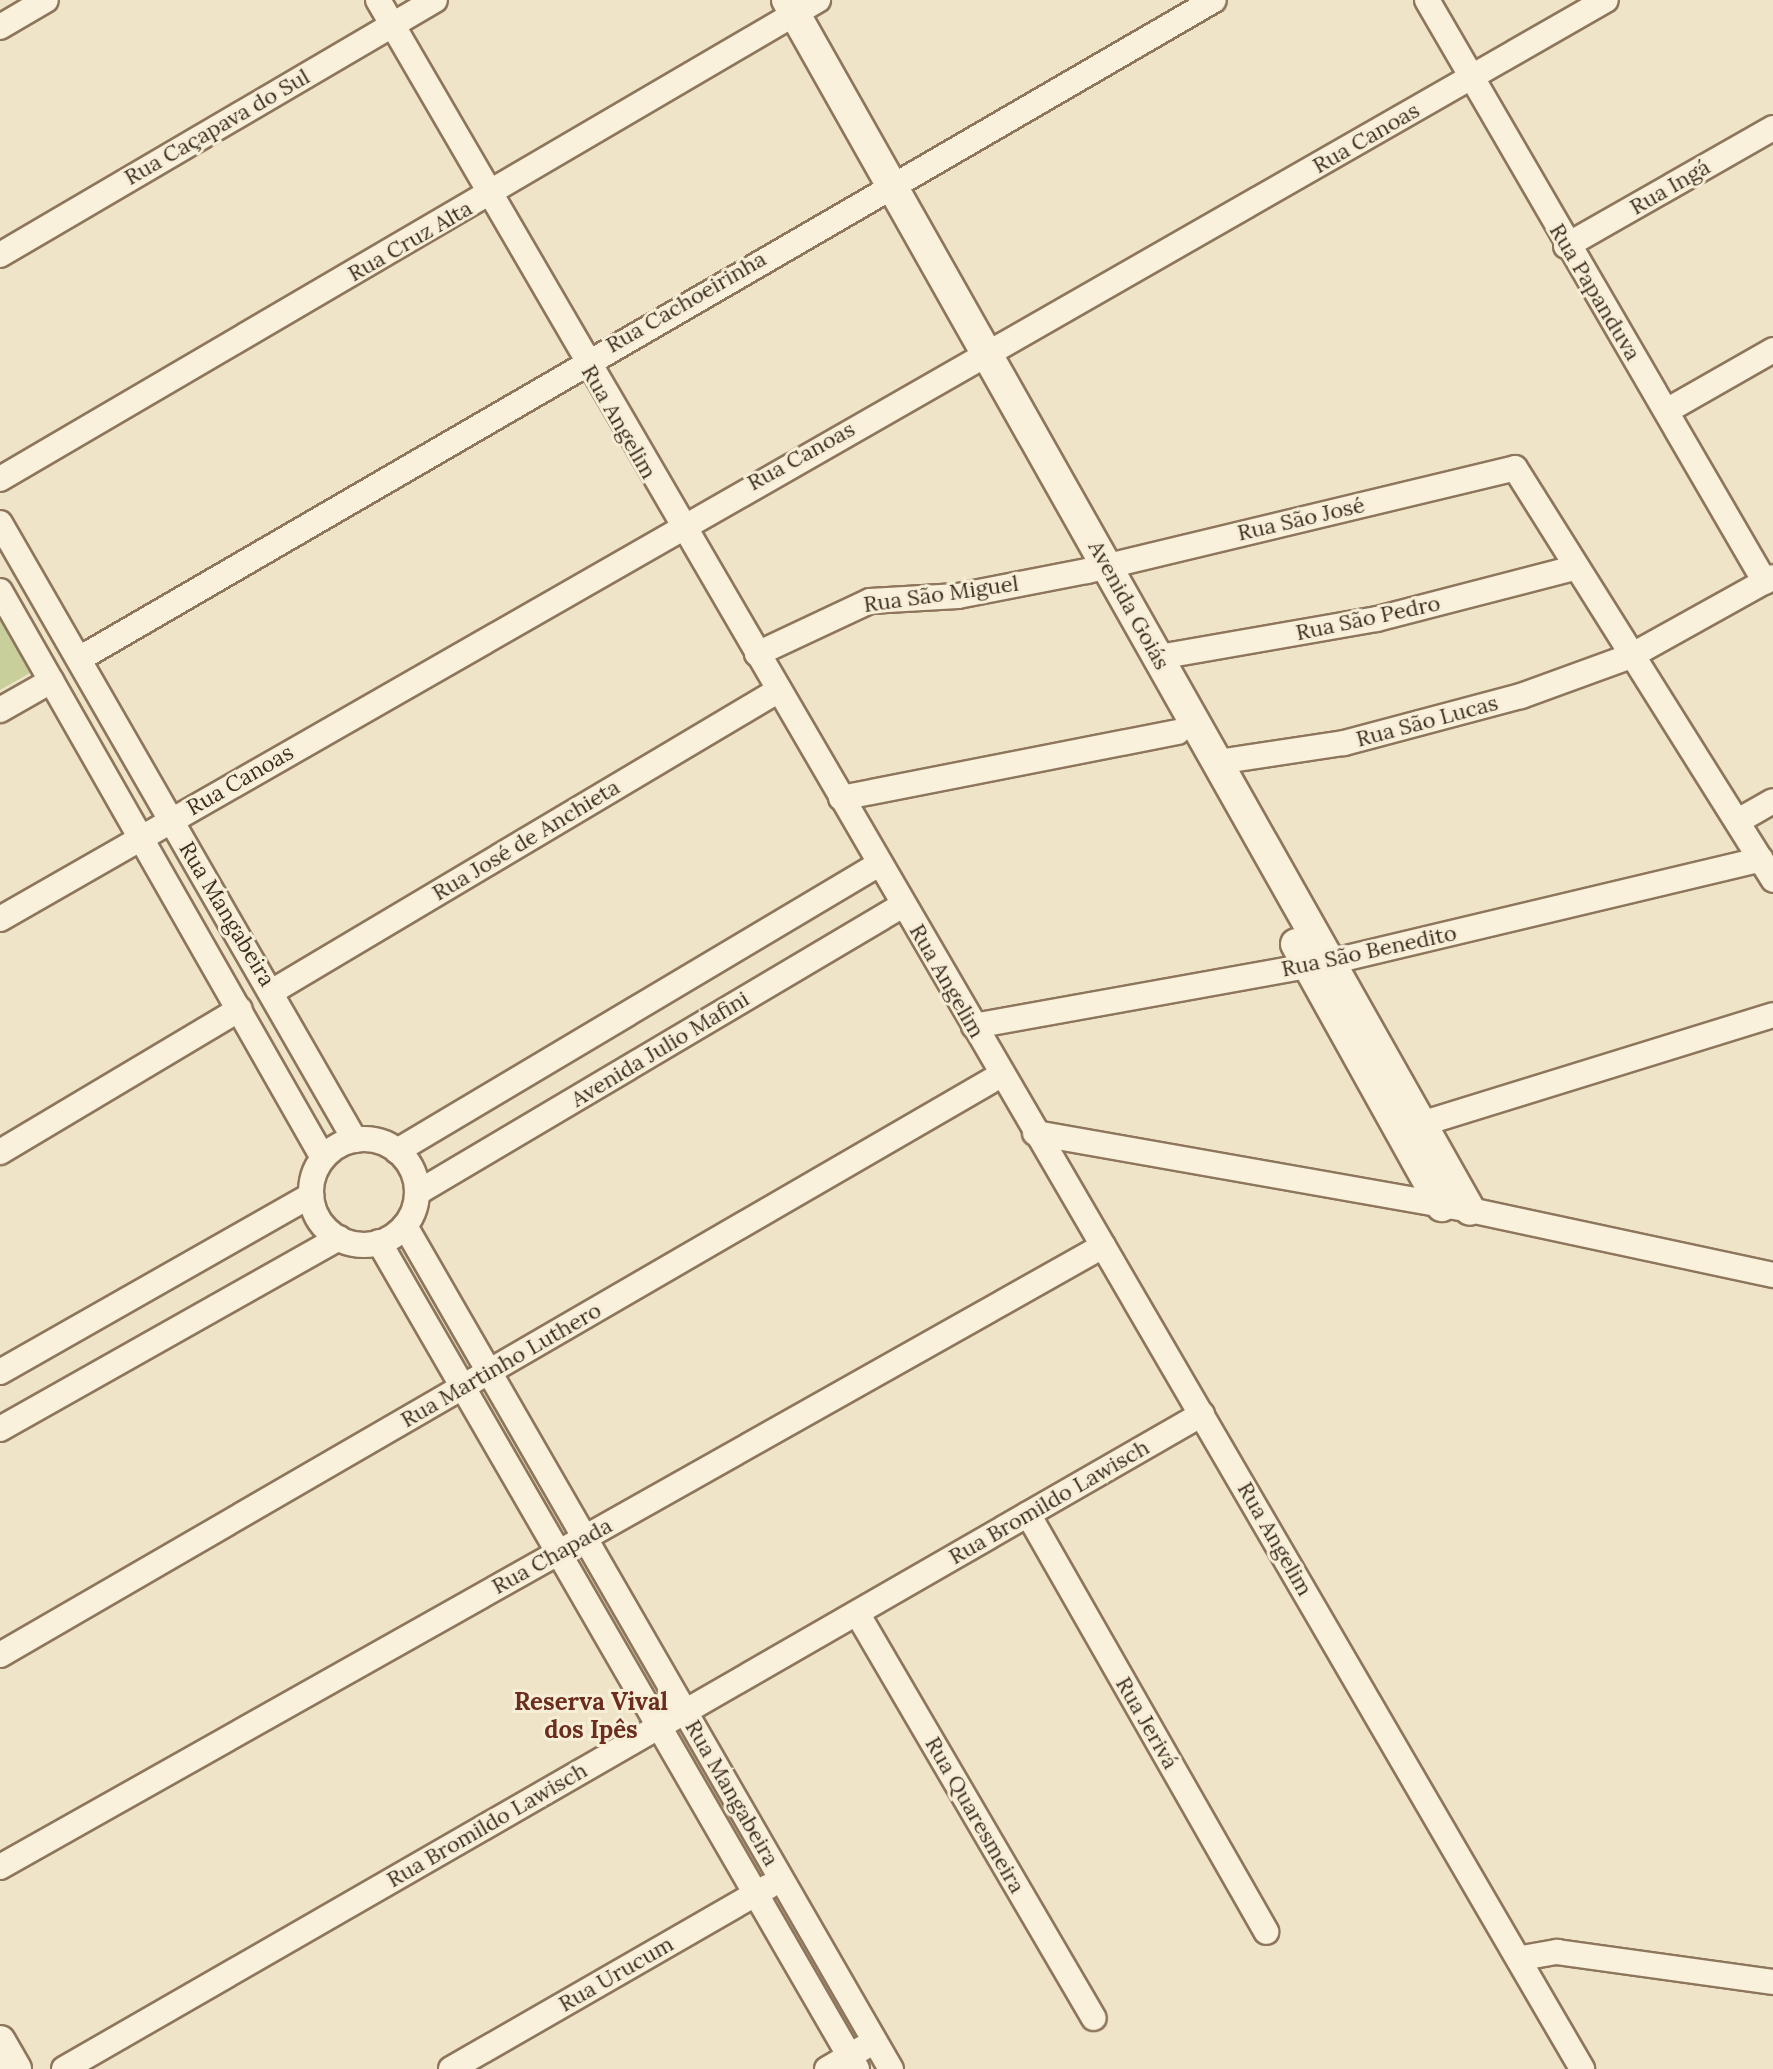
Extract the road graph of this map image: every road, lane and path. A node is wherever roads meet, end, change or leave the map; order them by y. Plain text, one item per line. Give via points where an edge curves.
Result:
1 (46, 0) edge
2 (378, 0) edge
3 (435, 0) edge
4 (1214, 0) edge
5 (1427, 0) edge
6 (1606, 0) edge
7 (789, 7) edge
8 (392, 24) junction
9 (0, 27) edge
10 (1471, 79) junction
11 (1773, 128) edge
12 (885, 189) junction
13 (487, 196) junction
14 (1566, 246) junction
15 (0, 255) edge
16 (1773, 350) edge
17 (979, 357) junction
18 (583, 360) junction
19 (1668, 410) junction
20 (0, 479) edge
21 (0, 523) edge
22 (679, 524) junction
23 (1097, 567) junction
24 (1574, 568) junction
25 (1769, 580) edge
26 (0, 591) edge
27 (757, 654) junction
28 (1631, 656) junction
29 (1159, 657) junction
30 (79, 659) junction
31 (51, 681) junction
32 (779, 690) junction
33 (0, 710) edge
34 (1178, 732) junction
35 (1218, 762) junction
36 (841, 798) junction
37 (1773, 801) edge
38 (171, 820) junction
39 (1738, 821) junction
40 (139, 837) junction
41 (879, 864) junction
42 (1767, 869) edge
43 (903, 905) junction
44 (0, 919) edge
45 (1319, 964) junction
46 (273, 991) junction
47 (240, 1009) junction
48 (1773, 1015) edge
49 (974, 1026) junction
50 (1001, 1075) junction
51 (1411, 1127) junction
52 (1035, 1133) junction
53 (355, 1140) junction
54 (397, 1151) junction
55 (0, 1152) edge
56 (322, 1156) junction
57 (417, 1193) junction
58 (311, 1195) junction
59 (1456, 1208) junction
60 (405, 1226) junction
61 (339, 1238) junction
62 (379, 1242) junction
63 (1103, 1246) junction
64 (1773, 1275) edge
65 (0, 1372) edge
66 (489, 1372) junction
67 (462, 1387) junction
68 (1202, 1414) junction
69 (0, 1429) edge
70 (1028, 1514) junction
71 (585, 1538) junction
72 (558, 1553) junction
73 (857, 1613) junction
74 (0, 1655) edge
75 (685, 1712) junction
76 (659, 1727) junction
77 (0, 1867) edge
78 (782, 1879) junction
79 (756, 1894) junction
80 (1266, 1932) dead end
81 (1522, 1958) junction
82 (1773, 1982) edge
83 (1094, 2018) dead end
84 (0, 2041) edge
85 (875, 2041) junction
86 (853, 2063) edge
87 (16, 2069) edge
88 (64, 2069) edge
89 (451, 2069) edge
90 (827, 2069) edge
91 (891, 2069) edge
92 (1582, 2069) edge

1 - 9 street
2 - 8 street, Rua Angelim
3 - 8 street, Rua Caçapava do Sul
4 - 12 street, Rua Cachoeirinha
5 - 10 street, Rua Papanduva
6 - 10 street, Rua Canoas
7 - 12 street, Avenida Goiás
7 - 13 street, Rua Cruz Alta
8 - 13 street, Rua Angelim
8 - 15 street, Rua Caçapava do Sul
10 - 14 street, Rua Papanduva
10 - 17 street, Rua Canoas
11 - 14 street, Rua Ingá
12 - 17 street, Avenida Goiás
12 - 18 street, Rua Cachoeirinha
13 - 18 street, Rua Angelim
13 - 20 street, Rua Cruz Alta
14 - 19 street, Rua Papanduva
16 - 19 street
17 - 22 street, Rua Canoas
17 - 23 street, Avenida Goiás
18 - 22 street, Rua Angelim
18 - 30 street, Rua Cachoeirinha
19 - 25 street, Rua Papanduva
21 - 30 street, Rua Mangabeira
22 - 27 street, Rua Angelim
22 - 38 street, Rua Canoas
23 - 24 street, Rua São José via 1515,468
23 - 27 street, Rua São Miguel via 958,596 870,601
23 - 29 street, Avenida Goiás
23 - 34 street, Avenida Goiás
24 - 28 street
24 - 29 street, Rua São Pedro via 1377,619
25 - 28 street, Rua São Lucas
26 - 31 street, Rua Mangabeira
27 - 32 street, Rua Angelim
28 - 35 street, Rua São Lucas via 1521,696 1344,743
28 - 39 street
29 - 35 street, Avenida Goiás
30 - 38 street, Rua Mangabeira
31 - 33 street
31 - 40 street, Rua Mangabeira
32 - 36 street, Rua Angelim
32 - 46 street, Rua José de Anchieta
34 - 36 street
34 - 45 street, Avenida Goiás
35 - 45 street, Avenida Goiás
36 - 41 street, Rua Angelim
37 - 39 street
38 - 40 street, Rua Canoas
38 - 46 street, Rua Mangabeira
39 - 42 street
40 - 44 street, Rua Canoas
40 - 47 street, Rua Mangabeira
41 - 43 street, Rua Angelim
41 - 54 street
42 - 45 street, Rua São Benedito
43 - 49 street, Rua Angelim
43 - 57 street, Avenida Julio Mafini
45 - 49 street, Rua São Benedito
45 - 51 street, Avenida Goiás
46 - 53 street, Rua Mangabeira
47 - 55 street
47 - 56 street, Rua Mangabeira
48 - 51 street
49 - 50 street, Rua Angelim
50 - 52 street, Rua Angelim
50 - 66 street, Rua Martinho Luthero
51 - 59 street, Avenida Goiás
52 - 59 street
52 - 63 street, Rua Angelim
53 - 54 street
53 - 56 street
54 - 57 street
56 - 58 street
57 - 60 street
58 - 61 street via 316,1212
58 - 65 street
59 - 64 street
60 - 62 street
60 - 66 street, Rua Mangabeira
61 - 62 street
61 - 69 street
62 - 67 street, Rua Mangabeira
63 - 68 street, Rua Angelim
63 - 71 street, Rua Chapada
66 - 67 street, Rua Martinho Luthero
66 - 71 street, Rua Mangabeira
67 - 72 street, Rua Mangabeira
67 - 74 street, Rua Martinho Luthero
68 - 70 street, Rua Bromildo Lawisch
68 - 81 street, Rua Angelim
70 - 73 street, Rua Bromildo Lawisch
70 - 80 street, Rua Jerivá
71 - 72 street, Rua Chapada
71 - 75 street, Rua Mangabeira
72 - 76 street, Rua Mangabeira
72 - 77 street, Rua Chapada
73 - 75 street, Rua Bromildo Lawisch
73 - 83 street, Rua Quaresmeira
75 - 76 street, Rua Bromildo Lawisch
75 - 78 street, Rua Mangabeira
76 - 79 street, Rua Mangabeira
76 - 88 street, Rua Bromildo Lawisch
78 - 79 street, Rua Urucum
78 - 85 street, Rua Mangabeira
79 - 86 street, Rua Mangabeira
79 - 89 street, Rua Urucum
81 - 82 street via 1557,1952
81 - 92 street, Rua Angelim
84 - 87 street
85 - 86 street
85 - 91 street, Rua Mangabeira
86 - 90 street

